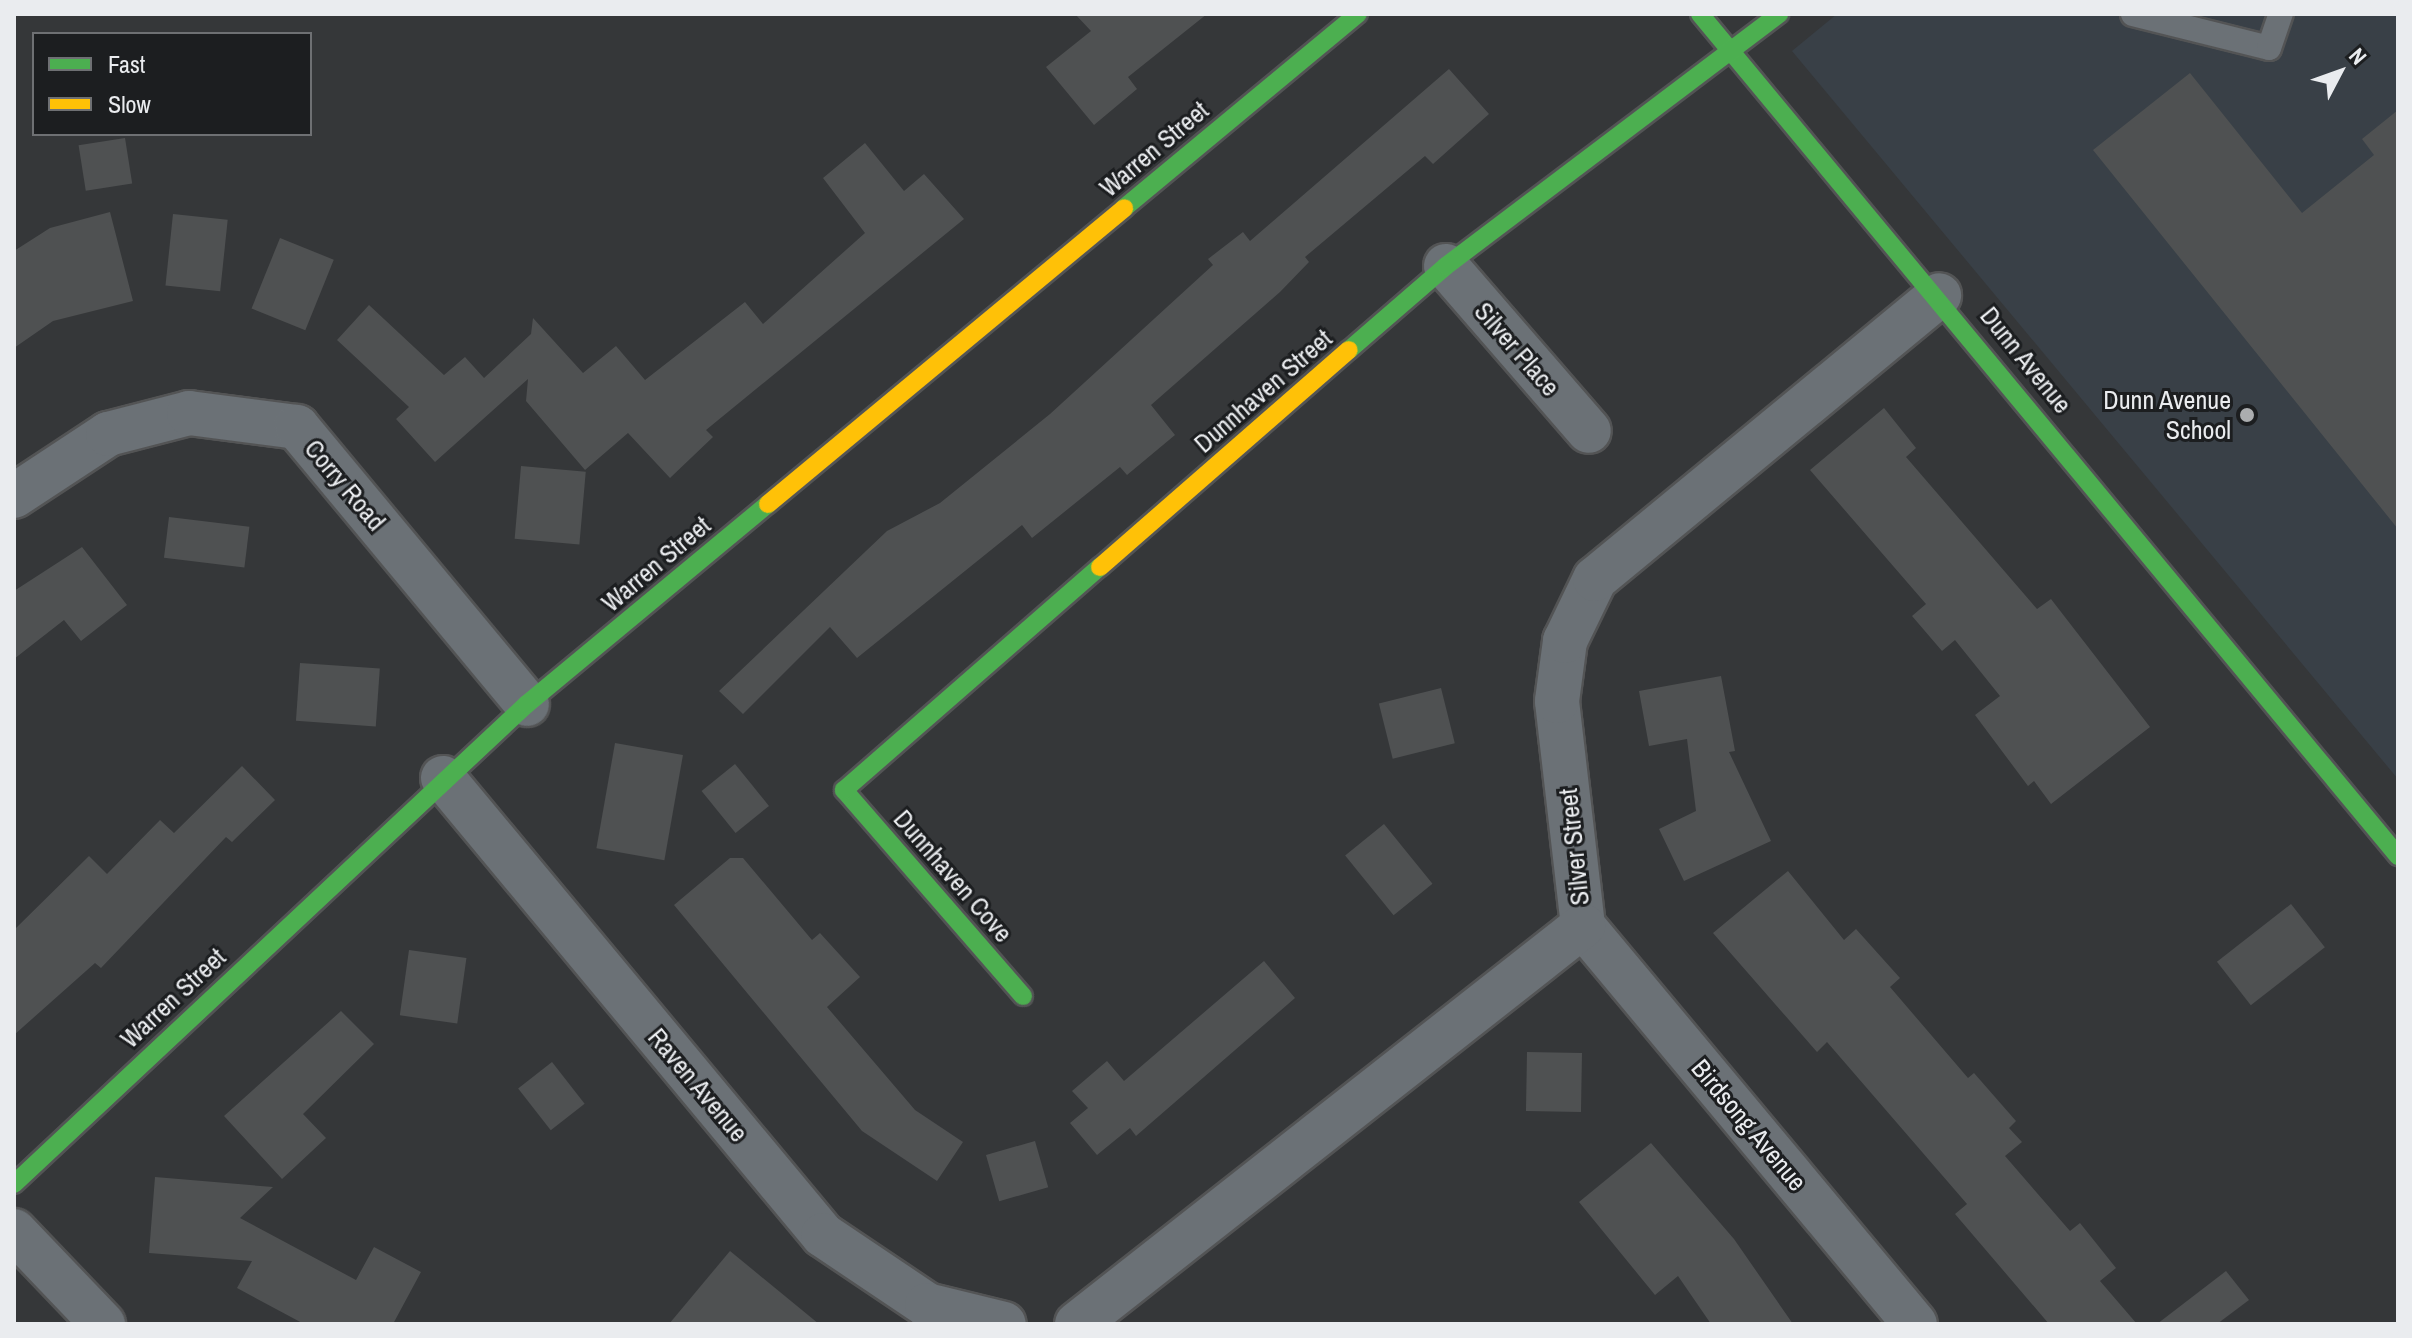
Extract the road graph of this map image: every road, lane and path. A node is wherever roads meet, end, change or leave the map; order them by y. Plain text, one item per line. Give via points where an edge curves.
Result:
1 (1358, 14) edge
2 (1700, 14) edge
3 (1779, 14) edge
4 (2133, 14) edge
5 (2281, 14) edge
6 (1732, 50) junction
7 (1446, 266) junction
8 (1939, 295) junction
9 (1589, 431) dead end
10 (14, 496) edge
11 (527, 704) junction
12 (443, 778) junction
13 (844, 790) joint
14 (2398, 856) edge
15 (1583, 926) junction
16 (1023, 996) dead end
17 (14, 1184) edge
18 (14, 1231) edge
19 (103, 1324) edge
20 (1004, 1324) edge
21 (1077, 1324) edge
22 (1915, 1324) edge

1 - 11 street, Warren Street
2 - 6 street, Dunn Avenue
3 - 6 street, Dunnhaven Street
4 - 5 lane via 2269,48
6 - 7 street, Dunnhaven Street
6 - 8 street, Dunn Avenue
7 - 9 street, Silver Place
7 - 13 street, Dunnhaven Street
8 - 14 street, Dunn Avenue
8 - 15 street, Silver Street via 1595,579 1565,641 1557,701
10 - 11 street, Corry Road via 108,434 189,413 297,427
11 - 12 street, Warren Street
12 - 17 street, Warren Street
12 - 20 street, Raven Avenue via 823,1235 927,1305
13 - 16 street, Dunnhaven Cove
15 - 21 street, Silver Street
15 - 22 street, Birdsong Avenue
18 - 19 street

